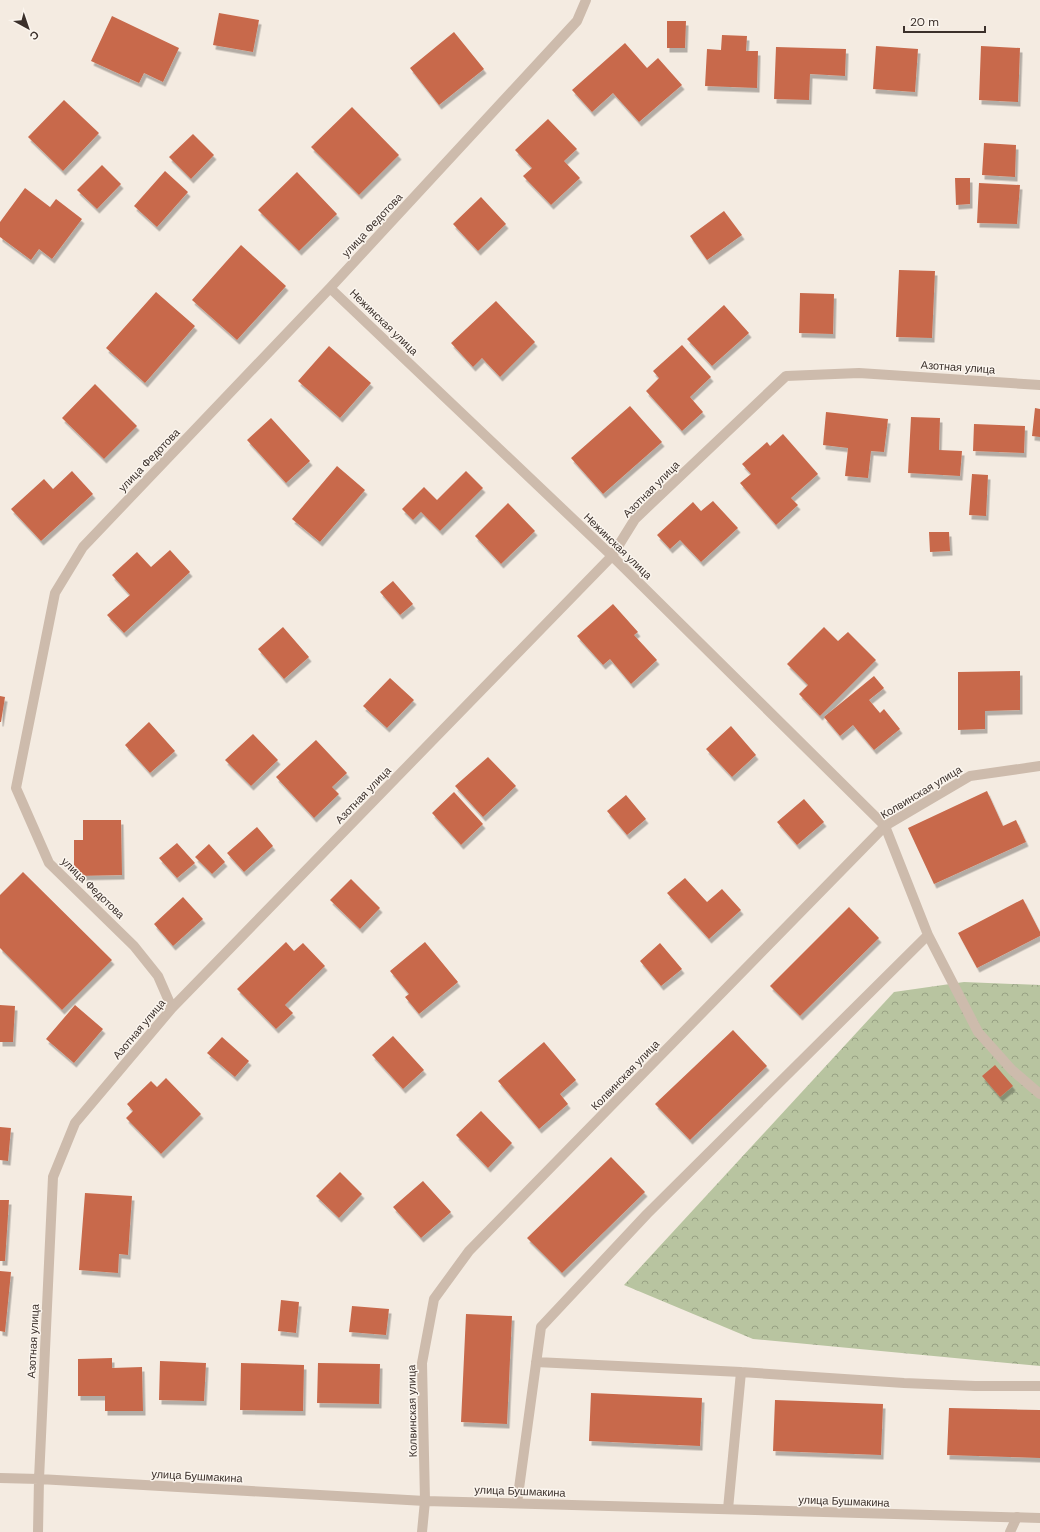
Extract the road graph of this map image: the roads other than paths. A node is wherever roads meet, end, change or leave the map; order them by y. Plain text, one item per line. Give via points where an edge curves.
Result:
1 (586, 0) edge
2 (330, 288) junction
3 (1040, 384) edge
4 (612, 556) junction
5 (1040, 766) edge
6 (885, 826) junction
7 (928, 935) junction
8 (172, 1008) junction
9 (1040, 1094) edge
10 (536, 1362) junction
11 (740, 1372) junction
12 (1040, 1386) edge
13 (0, 1478) edge
14 (39, 1479) junction
15 (425, 1501) junction
16 (517, 1503) junction
17 (728, 1509) junction
18 (1017, 1518) junction
19 (1040, 1518) edge
20 (38, 1532) edge
21 (422, 1532) edge
22 (1010, 1532) edge

1 - 2 street, улица Федотова via 577,21
2 - 4 street, Нежинская улица
2 - 8 street, улица Федотова via 83,547 55,593 16,788 49,863 134,946 158,976
3 - 4 street, Азотная улица via 859,373 786,376 636,519
4 - 6 street, Нежинская улица
4 - 8 street, Азотная улица
5 - 6 street, Колвинская улица via 970,776
6 - 7 street
6 - 15 street, Колвинская улица via 469,1251 434,1299 422,1363
7 - 9 street via 978,1032 1012,1070
7 - 10 street via 647,1214 541,1326
8 - 14 street, Азотная улица via 75,1123 53,1177
10 - 11 street
10 - 16 street
11 - 12 street via 904,1383
11 - 17 street
13 - 14 street, улица Бушмакина
14 - 15 street, улица Бушмакина
14 - 20 street, Азотная улица
15 - 16 street, улица Бушмакина
15 - 21 street, Колвинская улица
16 - 17 street, улица Бушмакина
17 - 18 street, улица Бушмакина
18 - 19 street, улица Бушмакина
18 - 22 street

